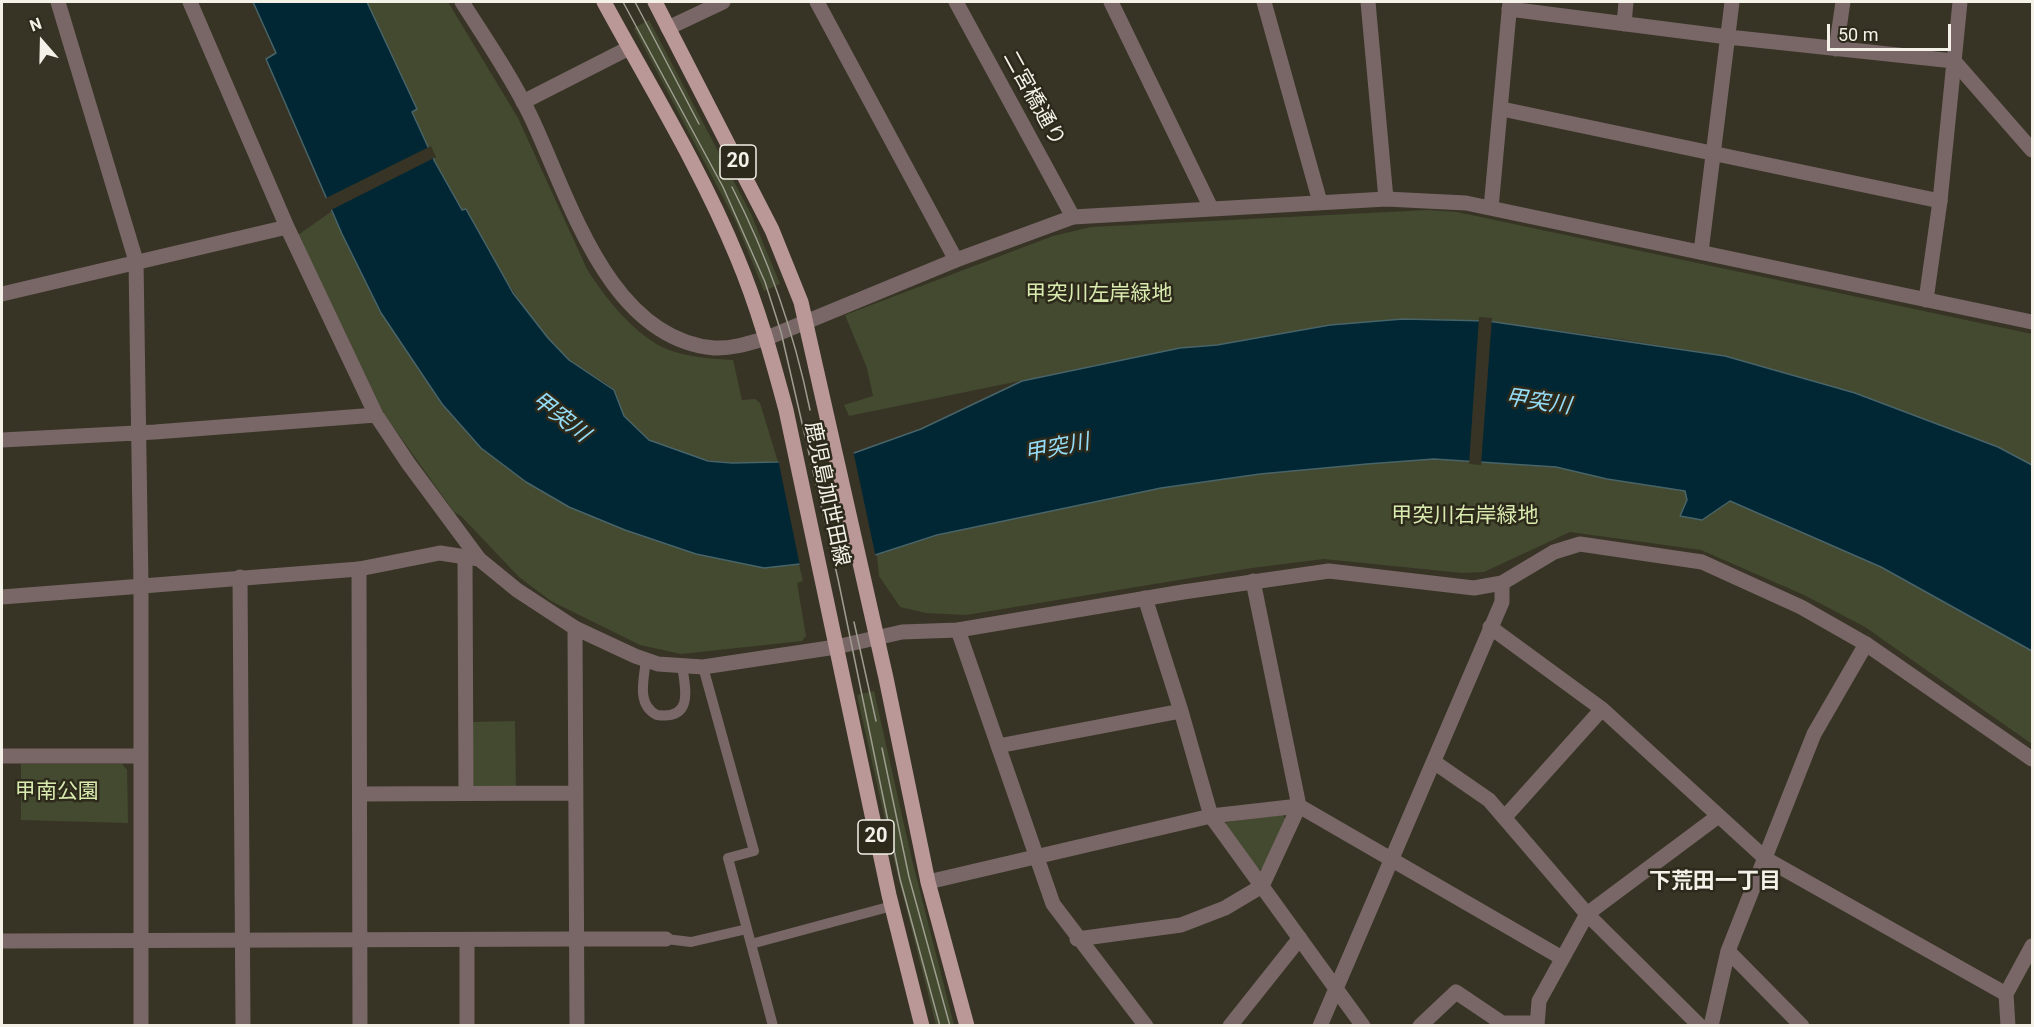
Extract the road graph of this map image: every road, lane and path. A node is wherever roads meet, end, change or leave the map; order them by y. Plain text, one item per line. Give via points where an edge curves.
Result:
1 (58, 2) edge
2 (190, 2) edge
3 (462, 2) edge
4 (604, 2) edge
5 (655, 2) edge
6 (723, 2) edge
7 (817, 2) edge
8 (956, 2) edge
9 (1111, 2) edge
10 (1264, 2) edge
11 (1368, 2) edge
12 (1626, 2) edge
13 (1732, 2) edge
14 (1843, 2) edge
15 (1960, 2) edge
16 (1510, 5) edge
17 (1624, 24) junction
18 (668, 28) junction
19 (1728, 37) junction
20 (628, 48) junction
21 (1836, 49) junction
22 (1954, 62) junction
23 (523, 102) junction
24 (1502, 109) junction
25 (2032, 150) edge
26 (1713, 154) junction
27 (1386, 199) junction
28 (1940, 201) junction
29 (1320, 202) junction
30 (1211, 208) junction
31 (1491, 208) junction
32 (1073, 217) junction
33 (287, 227) junction
34 (1701, 252) junction
35 (956, 260) junction
36 (136, 261) junction
37 (2, 294) edge
38 (1926, 300) junction
39 (807, 321) junction
40 (2032, 322) edge
41 (767, 338) junction
42 (376, 415) junction
43 (138, 433) junction
44 (2, 440) edge
45 (472, 557) junction
46 (359, 569) junction
47 (240, 577) junction
48 (1253, 581) junction
49 (1502, 583) junction
50 (141, 586) junction
51 (2, 597) edge
52 (1144, 598) junction
53 (1490, 627) junction
54 (575, 628) junction
55 (958, 630) junction
56 (877, 637) junction
57 (1866, 644) junction
58 (836, 647) junction
59 (646, 660) junction
60 (682, 666) junction
61 (703, 667) junction
62 (1602, 709) junction
63 (1181, 711) junction
64 (998, 746) junction
65 (2, 756) edge
66 (141, 756) junction
67 (2032, 759) edge
68 (1434, 762) junction
69 (466, 793) junction
70 (575, 793) junction
71 (360, 794) junction
72 (1299, 806) junction
73 (1211, 816) junction
74 (1505, 817) junction
75 (1717, 817) junction
76 (1037, 857) junction
77 (1391, 859) junction
78 (1766, 859) junction
79 (928, 882) junction
80 (1262, 886) junction
81 (892, 906) junction
82 (1587, 914) junction
83 (747, 929) junction
84 (360, 938) junction
85 (1300, 938) junction
86 (576, 939) junction
87 (666, 939) joint
88 (1077, 939) junction
89 (2, 940) edge
90 (141, 940) junction
91 (243, 940) junction
92 (467, 940) junction
93 (752, 944) junction
94 (2032, 946) edge
95 (1728, 951) junction
96 (1562, 958) junction
97 (1336, 987) junction
98 (2006, 994) junction
99 (1537, 1024) edge
100 (141, 1026) edge
101 (243, 1026) edge
102 (360, 1026) edge
103 (467, 1026) edge
104 (576, 1026) edge
105 (773, 1026) edge
106 (922, 1026) edge
107 (967, 1026) edge
108 (1146, 1026) edge
109 (1230, 1026) edge
110 (1320, 1026) edge
111 (1363, 1026) edge
112 (1420, 1026) edge
113 (1700, 1026) edge
114 (1711, 1026) edge
115 (1802, 1026) edge
116 (2008, 1026) edge

1 - 36 street
2 - 33 street
3 - 23 street
4 - 20 main road, 鹿児島加世田線 / 20
5 - 18 main road, 鹿児島加世田線 / 20
6 - 18 street
7 - 35 street
8 - 32 street, 二宮橋通り
9 - 30 street
10 - 29 street
11 - 27 street
12 - 17 street
13 - 19 street
14 - 21 street
15 - 22 street
16 - 17 street
16 - 24 street
17 - 19 street
18 - 39 main road, 鹿児島加世田線 / 20 via 772,230
19 - 21 street
19 - 26 street
20 - 23 street
20 - 41 main road, 鹿児島加世田線 / 20 via 736,255
21 - 22 street
22 - 25 street
22 - 28 street
23 - 41 street via 591,247 626,301 644,318 689,342 714,348 736,347
24 - 26 street
24 - 31 street
26 - 28 street
26 - 34 street
27 - 29 street
27 - 31 street via 1466,202
28 - 38 street
29 - 30 street
30 - 32 street
31 - 34 street
32 - 35 street
33 - 36 street
33 - 42 street
34 - 38 street
35 - 39 street
36 - 37 street
36 - 43 street
38 - 40 street
39 - 41 street
39 - 56 main road, 鹿児島加世田線 / 20
41 - 58 main road, 鹿児島加世田線 / 20
42 - 43 street
42 - 45 street
43 - 44 street
43 - 50 street
45 - 46 street via 440,553
45 - 54 street
45 - 69 street
46 - 47 street
46 - 71 street
47 - 50 street
47 - 91 street
48 - 49 street via 1329,571 1474,588
48 - 52 street
48 - 72 street
49 - 53 street via 1502,602
49 - 57 street via 1554,552 1580,544 1702,562 1801,607
50 - 51 street
50 - 66 street
52 - 55 street
52 - 63 street
53 - 62 street
53 - 68 street
54 - 59 street
54 - 70 street
55 - 56 street
55 - 64 street
56 - 58 street
56 - 79 main road, 鹿児島加世田線 / 20
57 - 67 street
57 - 78 street via 1814,734
58 - 61 street
58 - 81 main road, 鹿児島加世田線 / 20
59 - 60 street
59 - 60 lane via 642,698 657,715 676,713 684,705 687,698
60 - 61 street
61 - 83 lane via 754,851 728,858
62 - 74 street
62 - 75 street
63 - 64 street
63 - 73 street
64 - 76 street
65 - 66 street
66 - 90 street
68 - 74 street via 1489,800
68 - 77 street
69 - 70 street
69 - 71 street
70 - 86 street
71 - 84 street
72 - 73 street
72 - 77 street
72 - 80 street
73 - 76 street
73 - 80 street
74 - 82 street
75 - 78 street
75 - 82 street
76 - 79 street
76 - 88 street via 1053,904
77 - 96 street
77 - 97 street
78 - 95 street
78 - 98 street
79 - 107 main road, 鹿児島加世田線 / 20
80 - 85 street
80 - 88 street via 1225,908 1181,925
81 - 93 lane
81 - 106 main road, 鹿児島加世田線 / 20
82 - 96 street
82 - 113 street
83 - 87 lane via 691,942
83 - 93 lane
84 - 91 street
84 - 92 street
84 - 102 street
85 - 97 street
85 - 109 street
86 - 87 street
86 - 92 street
86 - 104 street
88 - 108 street
89 - 90 street
90 - 91 street
90 - 100 street
91 - 101 street
92 - 103 street
93 - 105 lane
94 - 98 street
95 - 114 street
95 - 115 street
96 - 99 street via 1539,1001
97 - 110 street
97 - 111 street
98 - 116 street
99 - 112 street via 1502,1023 1456,992

